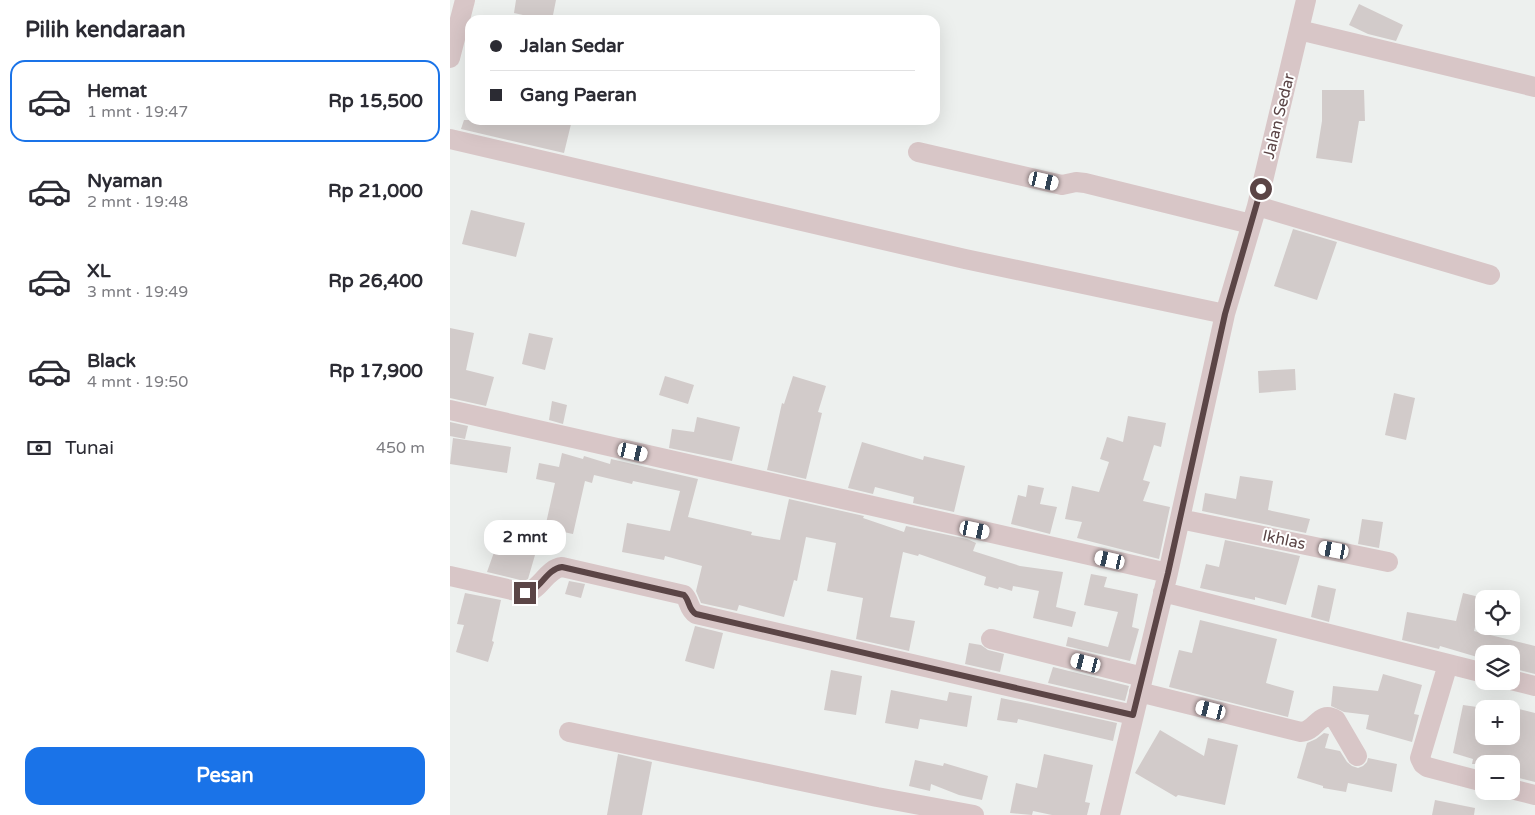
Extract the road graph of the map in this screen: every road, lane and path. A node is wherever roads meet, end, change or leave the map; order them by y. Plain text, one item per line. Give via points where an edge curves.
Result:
1 (465, 0) edge
2 (1306, 0) edge
3 (1299, 30) junction
4 (450, 58) edge
5 (1535, 87) edge
6 (450, 139) edge
7 (918, 152) dead end
8 (1254, 215) junction
9 (1490, 275) dead end
10 (1225, 314) junction
11 (450, 410) edge
12 (1180, 519) junction
13 (1388, 562) dead end
14 (450, 576) edge
15 (1166, 582) junction
16 (991, 639) dead end
17 (1448, 664) junction
18 (1475, 671) edge
19 (1520, 682) edge
20 (1141, 684) junction
21 (1535, 686) edge
22 (1133, 715) junction
23 (569, 732) dead end
24 (1357, 756) dead end
25 (1475, 780) edge
26 (1520, 791) edge
27 (1535, 795) edge
28 (974, 815) edge
29 (1110, 815) edge

1 - 4 street
2 - 3 street, Jalan Sedar
3 - 5 street
3 - 8 street, Jalan Sedar
6 - 10 street via 965,259
7 - 8 street via 1062,185 1085,183
8 - 9 street
8 - 10 street, Jalan Sedar
10 - 12 street, Jalan Sedar
11 - 15 street
12 - 13 street, Ikhlas
12 - 15 street, Jalan Sedar
14 - 22 street via 525,593 535,589 554,569 562,567 684,595 696,614
15 - 17 street
15 - 20 street, Jalan Sedar
16 - 20 street
17 - 18 street
17 - 25 street via 1420,758 1427,767
19 - 21 street
20 - 22 street, Jalan Sedar
20 - 24 street via 1301,732 1324,717 1332,717
22 - 29 street, Jalan Sedar
23 - 28 street via 877,798
26 - 27 street

